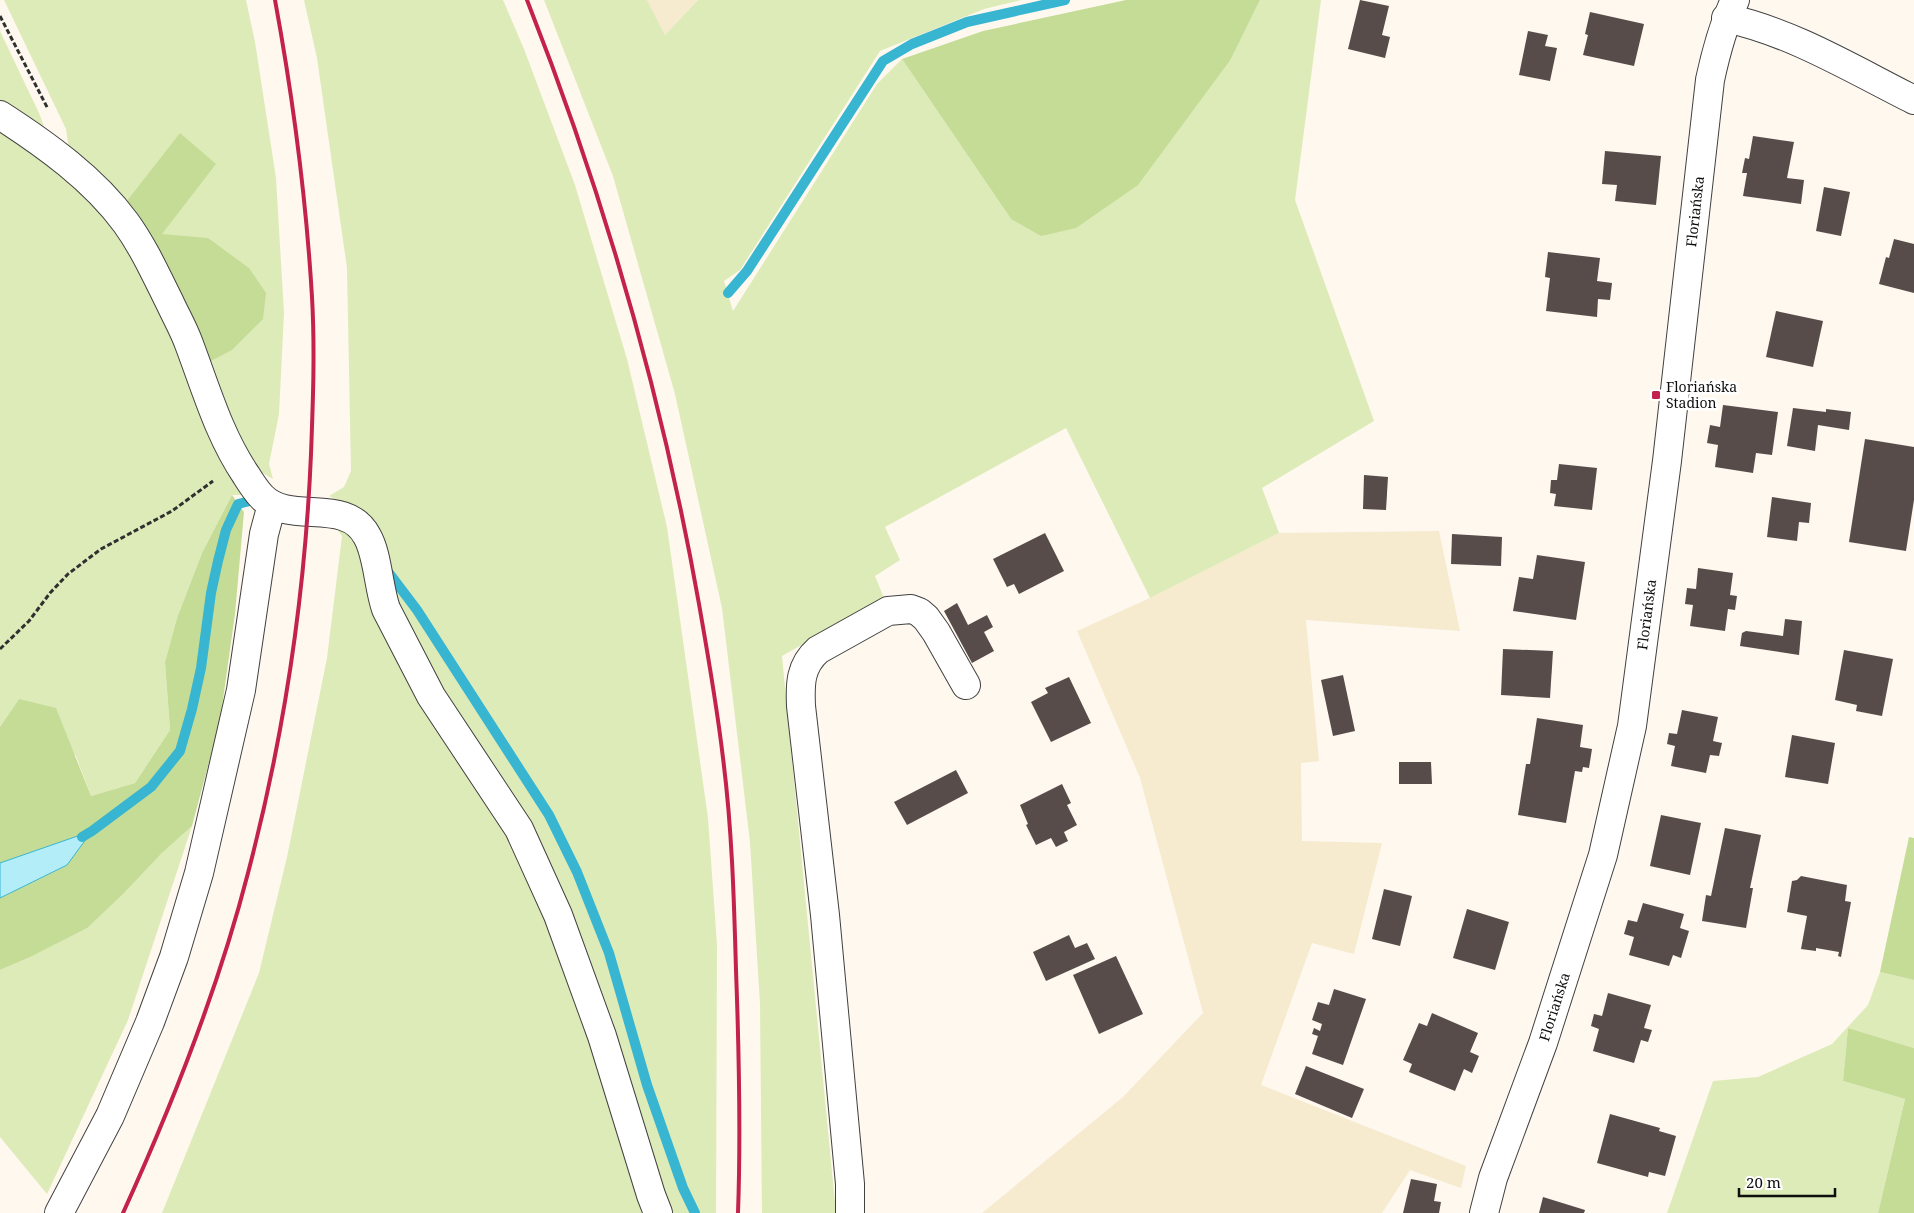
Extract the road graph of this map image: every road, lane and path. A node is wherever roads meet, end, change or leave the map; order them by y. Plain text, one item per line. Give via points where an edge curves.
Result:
1 (1730, 9) edge
2 (0, 16) edge
3 (1914, 100) edge
4 (49, 111) dead end
5 (0, 115) edge
6 (238, 463) junction
7 (272, 508) dead end
8 (0, 649) edge
9 (966, 685) dead end
10 (59, 1213) edge
11 (658, 1213) edge
12 (850, 1213) edge
13 (1484, 1213) edge

1 - 3 street via 1750,23
1 - 13 street, Floriańska via 1716,52 1707,100 1632,726 1603,855
2 - 4 path
5 - 6 street via 57,155 98,191 125,222 148,257 188,342 211,408
6 - 8 path via 172,511 101,549 68,574 29,621
6 - 11 street via 262,497 272,505 337,514 351,519 366,533 371,542 386,609 431,696 519,829 558,915 602,1036
7 - 10 street via 264,534 241,690 199,873 174,957 110,1116
9 - 12 street via 931,625 919,612 911,609 888,611 818,650 809,658 801,677 801,706 825,915 850,1184

